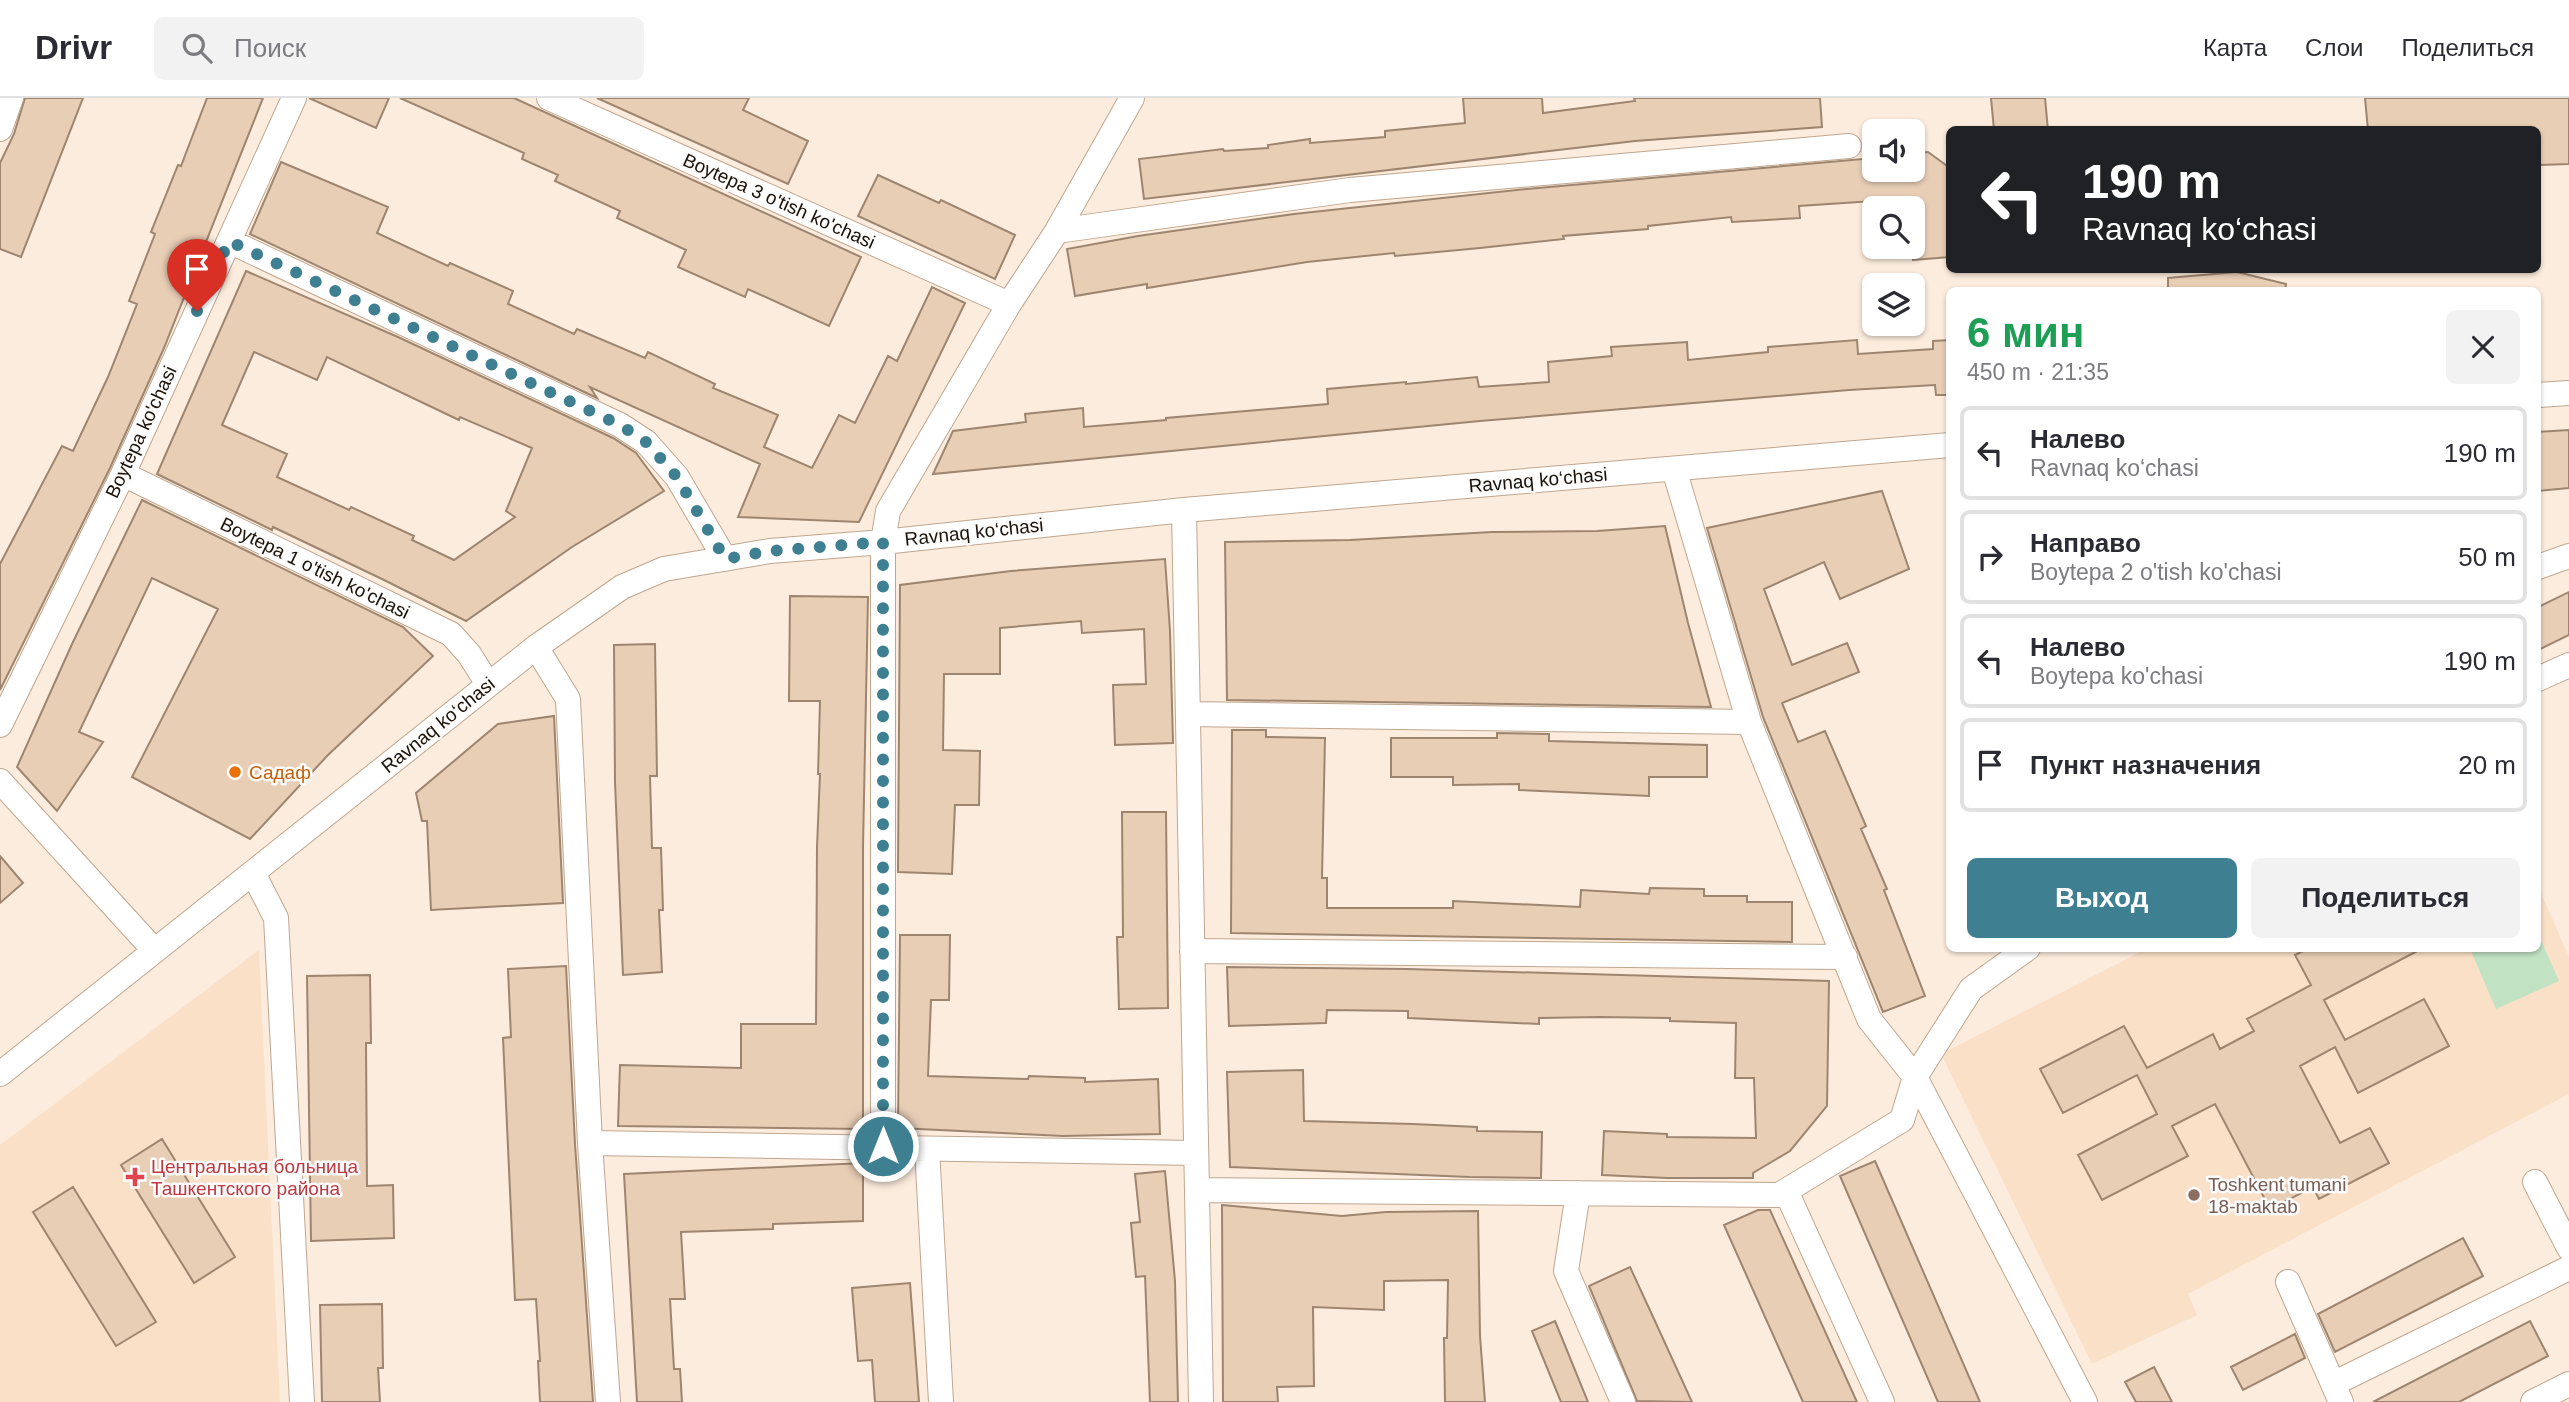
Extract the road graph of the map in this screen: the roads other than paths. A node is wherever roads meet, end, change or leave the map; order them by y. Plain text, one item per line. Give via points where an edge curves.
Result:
1 (11, 98) edge
2 (294, 98) edge
3 (549, 98) edge
4 (1132, 98) edge
5 (0, 129) edge
6 (1849, 146) dead end
7 (1057, 231) junction
8 (229, 241) junction
9 (1009, 304) junction
10 (2569, 393) edge
11 (2541, 396) edge
12 (1946, 452) edge
13 (1674, 469) junction
14 (122, 474) junction
15 (1184, 510) junction
16 (883, 542) junction
17 (2569, 556) edge
18 (725, 559) junction
19 (2541, 566) edge
20 (536, 647) junction
21 (2569, 665) edge
22 (2541, 678) edge
23 (488, 684) junction
24 (1188, 714) junction
25 (1749, 722) junction
26 (0, 725) edge
27 (0, 780) edge
28 (253, 873) junction
29 (154, 950) junction
30 (1192, 951) junction
31 (2022, 952) edge
32 (1845, 957) junction
33 (0, 1074) edge
34 (1915, 1077) junction
35 (590, 1143) junction
36 (883, 1146) junction
37 (927, 1149) junction
38 (1196, 1153) junction
39 (2535, 1182) dead end
40 (1197, 1190) junction
41 (1786, 1191) junction
42 (1578, 1193) junction
43 (2569, 1248) edge
44 (2569, 1268) edge
45 (2288, 1282) dead end
46 (2569, 1384) edge
47 (2337, 1393) edge
48 (302, 1402) edge
49 (608, 1402) edge
50 (941, 1402) edge
51 (1201, 1402) edge
52 (1623, 1402) edge
53 (1882, 1402) edge
54 (2085, 1402) edge
55 (2533, 1402) edge

1 - 5 street
2 - 8 street, Boytepa ko'chasi
3 - 9 street, Boytepa 3 o'tish ko'chasi
4 - 7 street
6 - 7 street via 1350,190
7 - 9 street
8 - 14 street, Boytepa ko'chasi
8 - 18 street via 620,425 646,442 677,477
9 - 16 street via 888,511
10 - 11 street
12 - 13 street, Ravnaq ko‘chasi
13 - 15 street, Ravnaq ko‘chasi
13 - 25 street
14 - 23 street, Boytepa 1 o'tish ko'chasi via 451,634
14 - 26 street, Boytepa ko'chasi
15 - 16 street, Ravnaq ko‘chasi
15 - 24 street
16 - 18 street, Ravnaq ko‘chasi
16 - 36 street
17 - 19 street
18 - 20 street, Ravnaq ko‘chasi via 664,569 622,587
20 - 23 street, Ravnaq ko‘chasi
20 - 35 street via 568,699
21 - 22 street
23 - 28 street, Ravnaq ko‘chasi
24 - 25 street
24 - 30 street
25 - 32 street
27 - 29 street
28 - 29 street, Ravnaq ko‘chasi
28 - 48 street via 276,918
29 - 33 street, Ravnaq ko‘chasi
30 - 32 street
30 - 38 street
31 - 34 street via 1971,989
32 - 34 street via 1869,1019
34 - 41 street via 1902,1120
34 - 54 street
35 - 36 street
35 - 49 street
36 - 37 street
37 - 38 street
37 - 50 street
38 - 40 street
39 - 43 street
40 - 42 street
40 - 51 street
41 - 42 street via 1779,1195
41 - 53 street
42 - 52 street via 1566,1271
44 - 47 street
45 - 47 street
46 - 55 street

